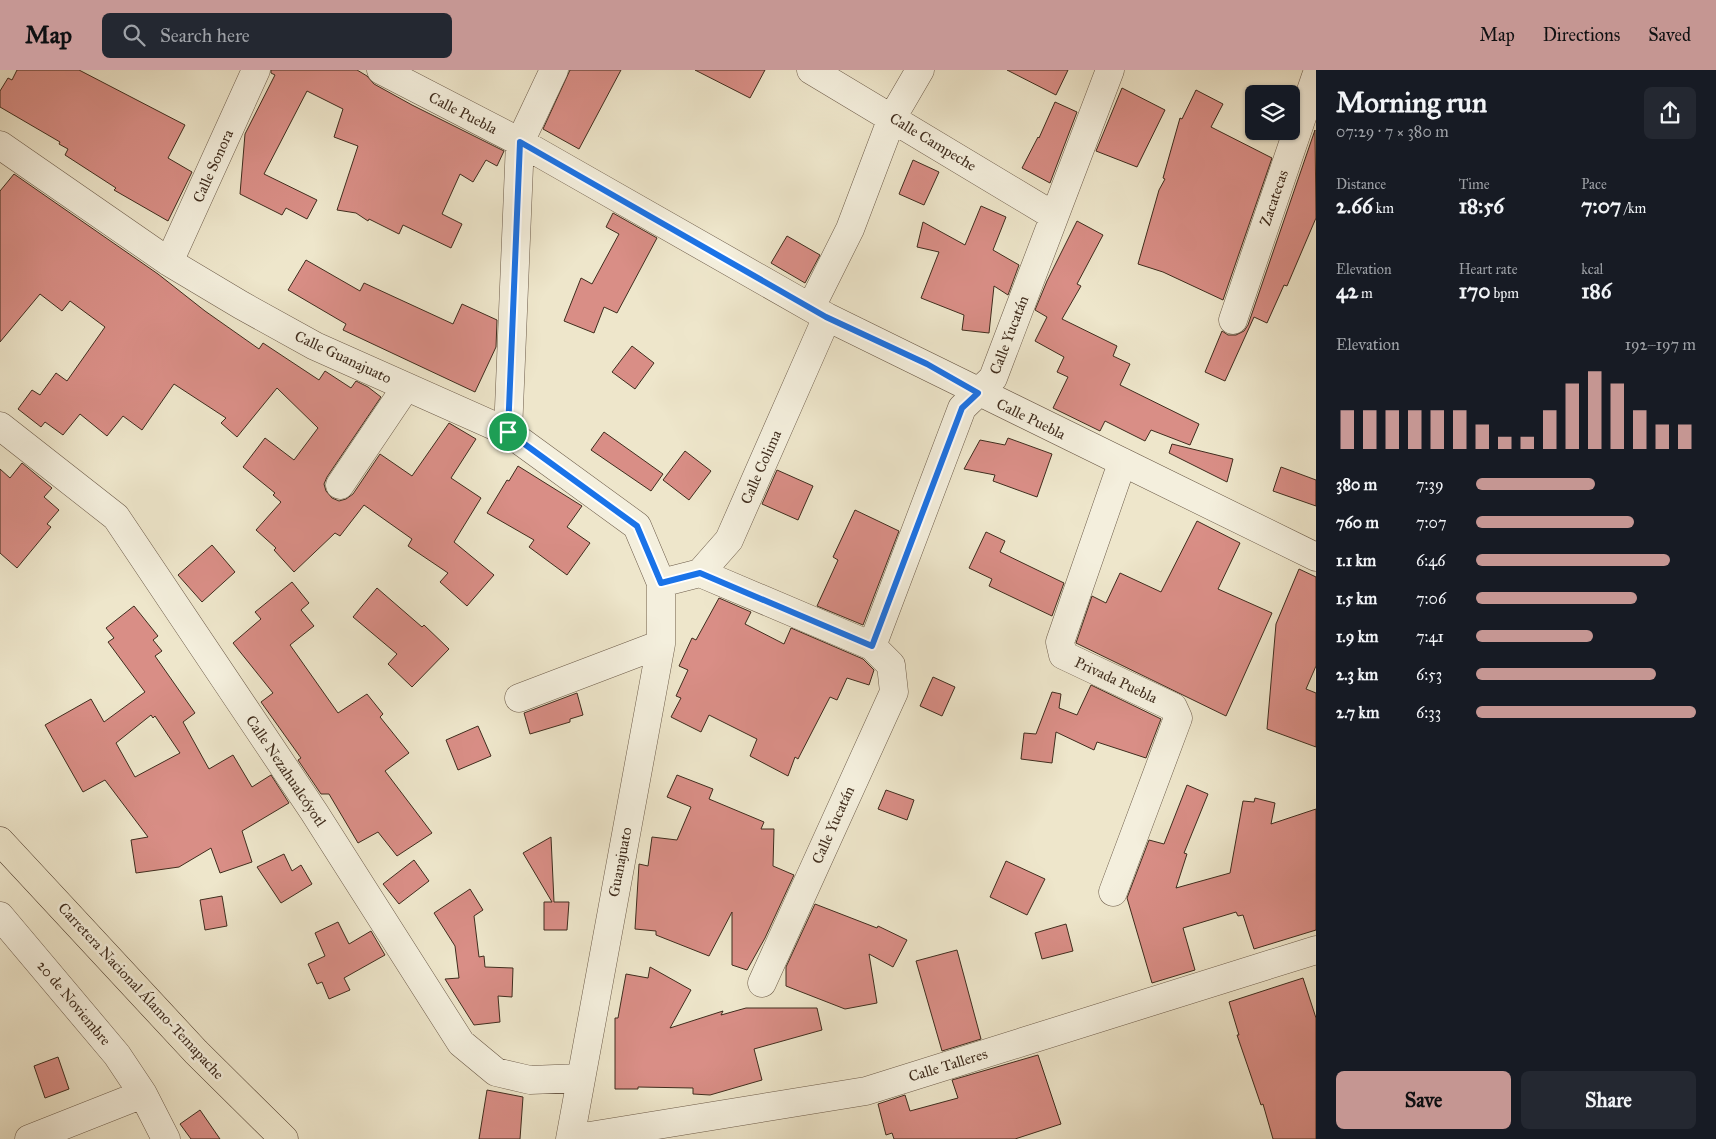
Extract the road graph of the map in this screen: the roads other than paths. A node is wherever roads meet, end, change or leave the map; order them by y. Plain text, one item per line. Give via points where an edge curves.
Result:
1 (256, 70) edge
2 (381, 70) edge
3 (554, 70) edge
4 (811, 70) edge
5 (920, 70) edge
6 (1110, 70) edge
7 (1316, 76) edge
8 (892, 118) junction
9 (520, 142) junction
10 (0, 145) edge
11 (1054, 216) junction
12 (169, 262) junction
13 (819, 312) junction
14 (1232, 320) dead end
15 (406, 387) junction
16 (978, 393) junction
17 (0, 426) edge
18 (508, 432) junction
19 (1122, 463) junction
20 (340, 485) dead end
21 (1316, 558) edge
22 (700, 573) junction
23 (661, 583) junction
24 (661, 644) junction
25 (882, 655) junction
26 (520, 698) dead end
27 (0, 841) edge
28 (1113, 892) dead end
29 (0, 916) edge
30 (1316, 950) edge
31 (762, 983) dead end
32 (580, 1078) junction
33 (143, 1094) junction
34 (616, 1136) edge
35 (29, 1139) edge
36 (166, 1139) edge
37 (284, 1139) edge
38 (570, 1139) edge

1 - 12 street, Calle Sonora
2 - 9 street, Calle Puebla
3 - 9 street
4 - 8 street, Calle Campeche
5 - 8 street, Calle Colima
6 - 11 street, Calle Yucatán
7 - 14 street, Zacatecas
8 - 11 street, Calle Campeche
8 - 13 street, Calle Colima
9 - 13 street, Calle Puebla
9 - 18 street
10 - 12 street, Calle Guanajuato
11 - 16 street, Calle Yucatán via 993,378
12 - 15 street, Calle Guanajuato via 315,346
13 - 16 street, Calle Puebla via 927,364
13 - 22 street, Calle Colima via 729,540
15 - 18 street, Calle Guanajuato
15 - 20 street
16 - 19 street, Calle Puebla
16 - 25 street, Calle Yucatán via 962,408
17 - 32 street, Calle Nezahualcóyotl via 116,517 314,812 460,1043 496,1072 530,1080
18 - 23 street, Calle Guanajuato via 637,526
19 - 21 street, Calle Puebla
19 - 28 street, Privada Puebla via 1060,642 1063,655 1173,707 1178,718
22 - 23 street
22 - 25 street
23 - 24 street, Guanajuato
24 - 26 street
24 - 32 street, Guanajuato
25 - 31 street, Calle Yucatán via 894,692
27 - 37 main road, Carretera Nacional Álamo-Temapache via 196,1052
29 - 33 street, 20 de Noviembre via 117,1055
30 - 34 street, Calle Talleres via 866,1091
32 - 38 street, Guanajuato
33 - 35 street
33 - 36 street, 20 de Noviembre
34 - 38 street, Calle Talleres

